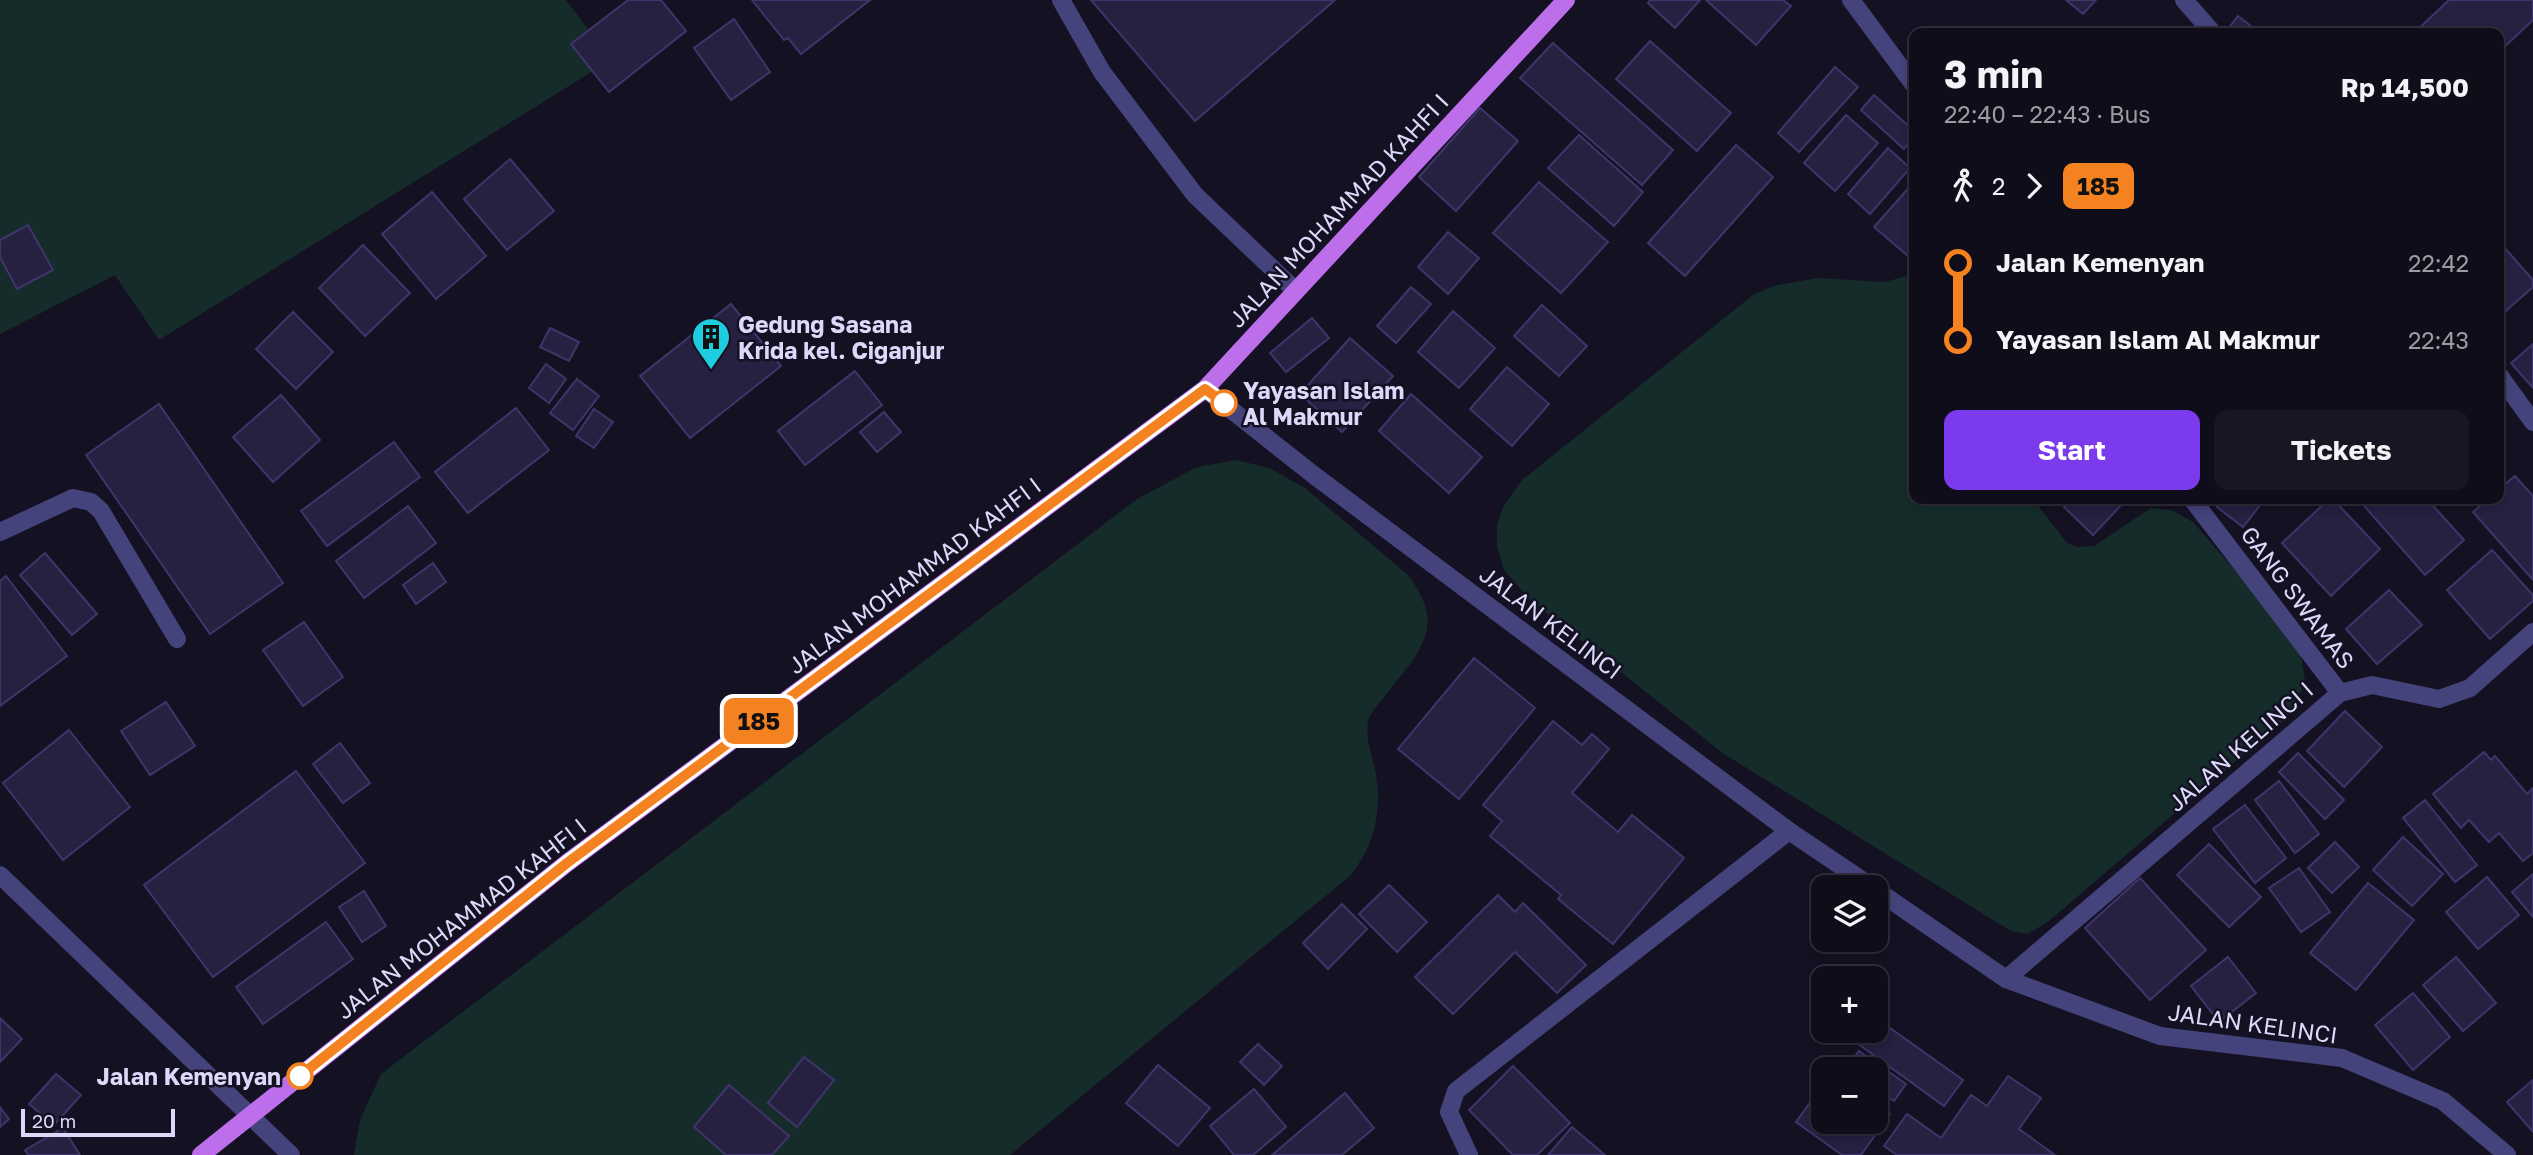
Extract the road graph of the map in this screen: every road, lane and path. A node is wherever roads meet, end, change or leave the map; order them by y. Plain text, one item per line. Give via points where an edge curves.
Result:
1 (1061, 0) edge
2 (1566, 0) edge
3 (1852, 0) edge
4 (2184, 0) edge
5 (2209, 28) edge
6 (1909, 78) edge
7 (1296, 291) junction
8 (2504, 382) edge
9 (1205, 389) junction
10 (2533, 422) edge
11 (2196, 504) edge
12 (0, 532) edge
13 (2533, 632) edge
14 (177, 639) dead end
15 (2340, 692) junction
16 (1789, 831) junction
17 (0, 875) edge
18 (1853, 875) edge
19 (1888, 898) edge
20 (2007, 979) junction
21 (250, 1115) junction
22 (201, 1155) edge
23 (291, 1155) edge
24 (1469, 1155) edge
25 (2507, 1155) edge

1 - 7 street via 1102,72 1195,195
2 - 7 main road, JALAN MOHAMMAD KAHFI I
3 - 6 street
4 - 5 street
7 - 9 main road, JALAN MOHAMMAD KAHFI I
8 - 10 street
9 - 16 street, JALAN KELINCI
9 - 21 main road, JALAN MOHAMMAD KAHFI I via 567,863
11 - 15 street, GANG SWAMAS
12 - 14 street via 73,498 91,502 101,511
13 - 15 street, JALAN KELINCI I via 2470,688 2439,699 2372,685
15 - 20 street, JALAN KELINCI I
16 - 18 street, JALAN KELINCI
16 - 24 street via 1456,1091 1449,1112
17 - 21 street
19 - 20 street, JALAN KELINCI
20 - 25 street, JALAN KELINCI via 2160,1036 2342,1058 2443,1101
21 - 22 main road, JALAN MOHAMMAD KAHFI I
21 - 23 street

